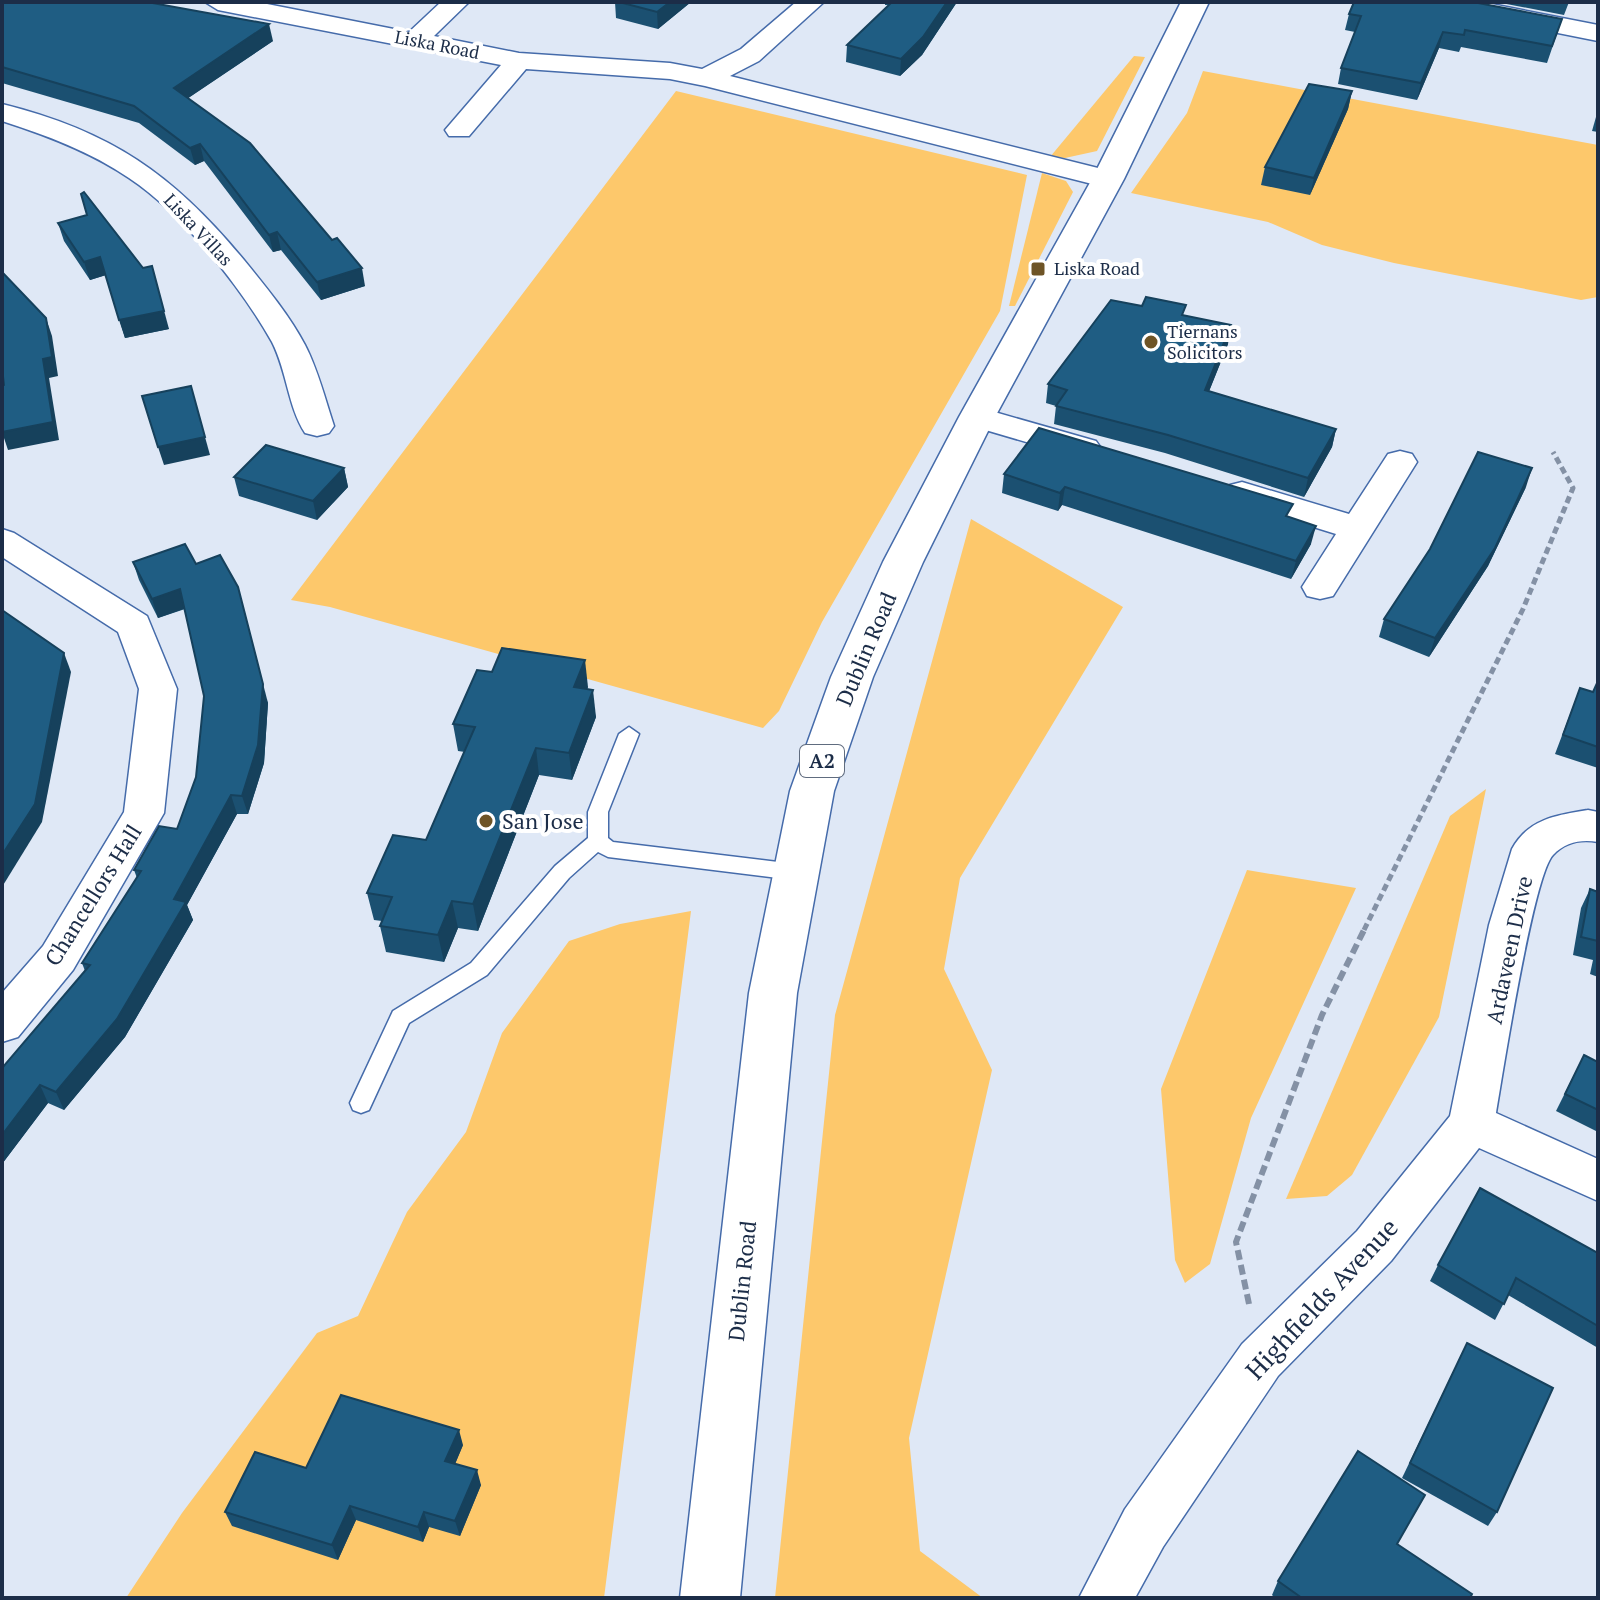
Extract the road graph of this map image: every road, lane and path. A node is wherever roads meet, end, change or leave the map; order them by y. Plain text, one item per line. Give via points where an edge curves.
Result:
1 (218, 2) edge
2 (364, 2) edge
3 (456, 2) edge
4 (811, 2) edge
5 (1195, 2) edge
6 (1442, 2) edge
7 (342, 27) junction
8 (1598, 33) edge
9 (414, 41) junction
10 (519, 61) junction
11 (706, 78) junction
12 (2, 112) edge
13 (427, 123) dead end
14 (459, 130) junction
15 (487, 136) dead end
16 (1108, 179) junction
17 (977, 417) junction
18 (317, 426) dead end
19 (1553, 452) dead end
20 (1121, 457) edge
21 (1400, 462) dead end
22 (1217, 485) edge
23 (1356, 528) junction
24 (2, 541) edge
25 (1320, 587) dead end
26 (629, 734) dead end
27 (1598, 827) edge
28 (598, 841) junction
29 (794, 872) junction
30 (2, 1024) edge
31 (361, 1103) dead end
32 (1471, 1123) junction
33 (1598, 1181) edge
34 (1260, 1360) junction
35 (710, 1598) edge
36 (1106, 1598) edge

1 - 7 street, Liska Road
2 - 7 street
3 - 9 street
4 - 11 street via 750,55
5 - 16 main road, Dublin Road / A2
6 - 8 street
7 - 9 street, Liska Road
9 - 10 street, Liska Road
10 - 11 street, Liska Road
10 - 14 street
11 - 16 street, Liska Road
12 - 18 street, Liska Villas via 59,130 142,173 174,201 240,274 289,344
13 - 14 street
14 - 15 street
16 - 17 main road, Dublin Road / A2
17 - 20 street
17 - 29 main road, Dublin Road / A2 via 852,677 812,791
19 - 34 path via 1573,488 1523,609 1322,1015 1236,1242
21 - 23 street
22 - 23 street
23 - 25 street
24 - 30 street, Chancellors Hall via 134,625 158,689 144,813 58,958
26 - 28 lane via 598,812
27 - 32 street, Ardaveen Drive via 1554,831 1532,849 1510,925
28 - 29 lane via 608,849
28 - 31 lane via 562,872 479,969 401,1017
29 - 35 main road, Dublin Road / A2 via 773,993
32 - 33 street
32 - 34 street, Highfields Avenue via 1374,1246
34 - 36 street, Highfields Avenue via 1144,1528

